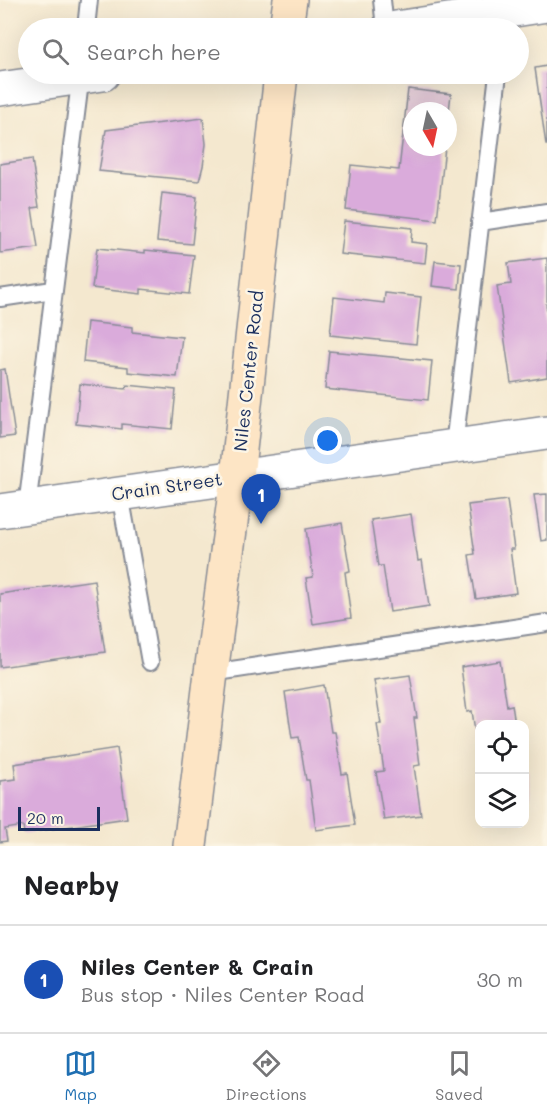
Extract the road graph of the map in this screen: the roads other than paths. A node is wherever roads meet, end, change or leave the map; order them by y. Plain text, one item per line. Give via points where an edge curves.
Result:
1 (89, 0) edge
2 (290, 0) edge
3 (382, 0) edge
4 (547, 5) edge
5 (470, 8) edge
6 (87, 18) edge
7 (287, 18) edge
8 (384, 18) edge
9 (433, 18) edge
10 (499, 18) edge
11 (511, 18) edge
12 (31, 84) edge
13 (87, 84) edge
14 (280, 84) edge
15 (497, 84) edge
16 (0, 89) edge
17 (547, 212) edge
18 (480, 222) junction
19 (53, 290) junction
20 (0, 298) edge
21 (547, 433) edge
22 (454, 446) junction
23 (237, 477) junction
24 (120, 494) junction
25 (13, 509) edge
26 (547, 623) edge
27 (150, 662) dead end
28 (211, 673) junction
29 (190, 846) edge

1 - 6 lane
2 - 7 main road
3 - 8 lane
4 - 11 street
5 - 9 street
5 - 10 street
12 - 16 street
13 - 19 lane
14 - 23 main road, Niles Center Road
15 - 18 lane
17 - 18 lane
18 - 22 lane
19 - 20 lane
19 - 25 lane
21 - 22 street, Crain Street
22 - 23 street, Crain Street
23 - 24 street, Crain Street
23 - 28 main road, Niles Center Road
24 - 25 street, Crain Street
24 - 27 lane
26 - 28 lane
28 - 29 main road, Niles Center Road

